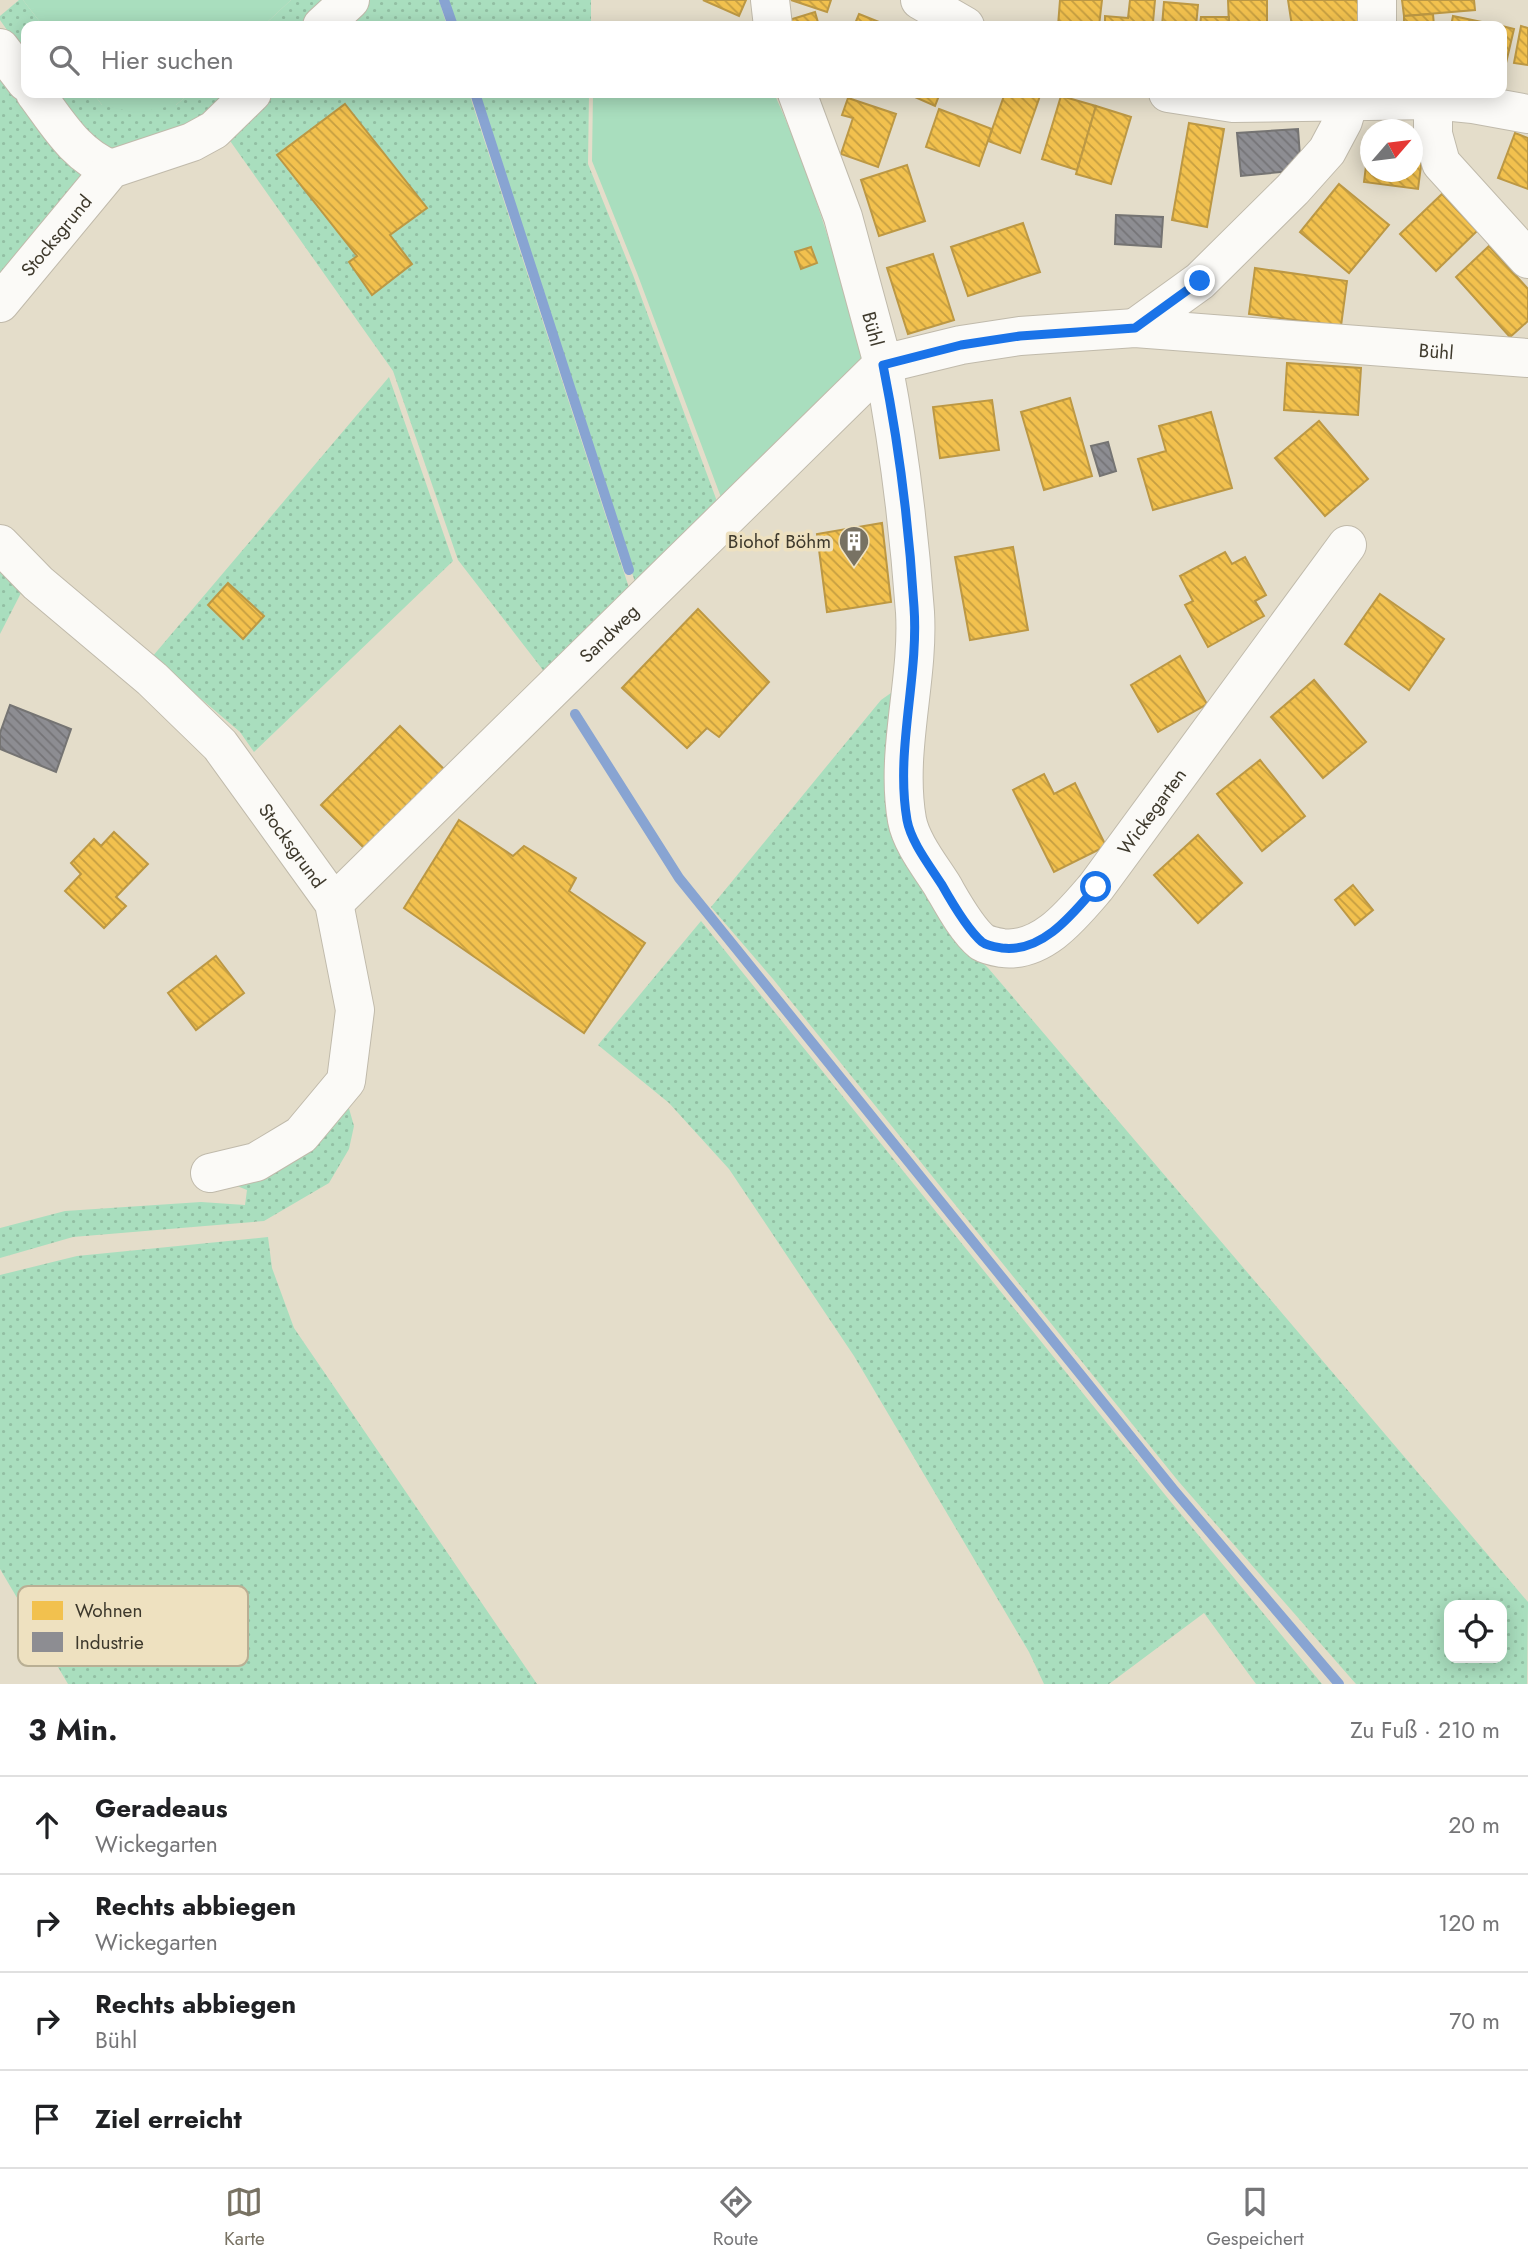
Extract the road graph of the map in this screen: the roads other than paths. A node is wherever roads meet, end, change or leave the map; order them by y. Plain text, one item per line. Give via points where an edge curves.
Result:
1 (350, 0) edge
2 (770, 0) edge
3 (920, 0) edge
4 (1377, 0) edge
5 (327, 21) edge
6 (772, 21) edge
7 (956, 21) edge
8 (1377, 21) edge
9 (0, 48) edge
10 (21, 75) edge
11 (39, 98) edge
12 (247, 98) edge
13 (799, 98) edge
14 (1200, 98) edge
15 (1349, 98) edge
16 (1371, 98) edge
17 (1392, 98) edge
18 (1433, 100) junction
19 (1528, 114) edge
20 (111, 169) junction
21 (1528, 259) edge
22 (0, 303) edge
23 (1135, 328) junction
24 (1528, 358) edge
25 (883, 365) junction
26 (0, 544) edge
27 (1347, 545) dead end
28 (334, 903) junction
29 (210, 1173) dead end

1 - 5 street
2 - 6 street
3 - 7 street
4 - 8 street
9 - 10 street
11 - 20 street via 80,151
12 - 20 street via 214,130 192,142
13 - 25 street, Bühl via 857,260
14 - 15 street via 1233,103
16 - 23 street via 1293,189 1200,281
17 - 18 street
18 - 19 street
18 - 21 street via 1433,134 1441,163
20 - 22 street, Stocksgrund
23 - 24 street, Bühl
23 - 25 street, Bühl via 1020,336
25 - 27 street, Wickegarten via 903,489 916,630 908,702 907,819 956,909 982,942 1022,949 1077,909
25 - 28 street, Sandweg
26 - 28 street, Stocksgrund via 220,745
28 - 29 street, Stocksgrund via 355,1010 346,1081 301,1135 256,1162

